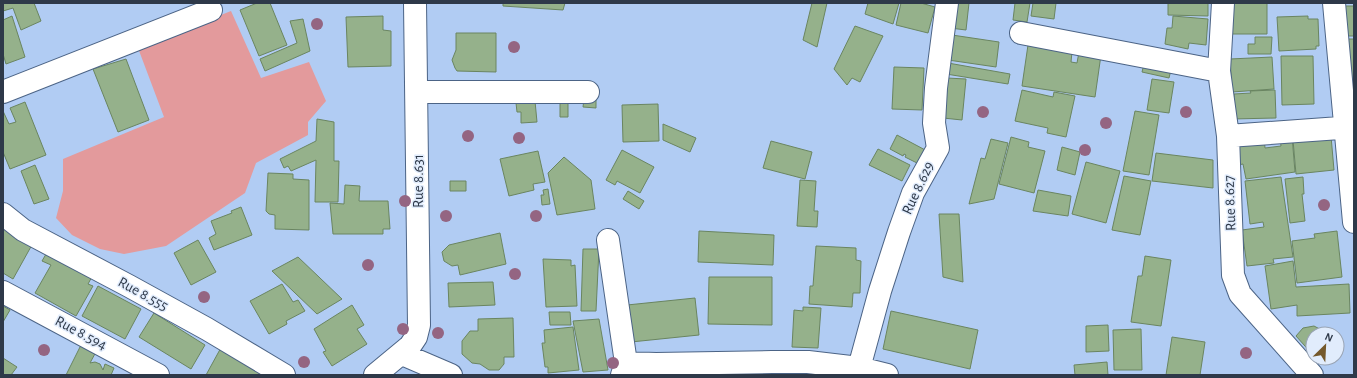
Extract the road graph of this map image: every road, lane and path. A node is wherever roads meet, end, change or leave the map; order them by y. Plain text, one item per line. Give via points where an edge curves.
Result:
1 (415, 3) edge
2 (946, 3) edge
3 (1223, 3) edge
4 (1334, 3) edge
5 (211, 10) dead end
6 (1021, 33) dead end
7 (1219, 71) junction
8 (3, 92) edge
9 (417, 92) junction
10 (588, 92) dead end
11 (1349, 128) edge
12 (1228, 136) junction
13 (3, 214) edge
14 (1354, 222) edge
15 (608, 240) dead end
16 (3, 292) edge
17 (402, 354) junction
18 (859, 368) junction
19 (624, 369) edge
20 (158, 375) edge
21 (284, 375) edge
22 (375, 375) edge
23 (451, 375) edge
24 (887, 375) edge
25 (1312, 375) edge

1 - 9 street, Rue 8.631
2 - 18 street, Rue 8.629 via 935,102 934,123 938,148 913,193 901,226
3 - 7 street, Rue 8.627
4 - 11 street
5 - 8 street
6 - 7 street
7 - 12 street, Rue 8.627
9 - 10 street
9 - 17 street, Rue 8.631 via 419,325 416,337
11 - 12 street
11 - 14 street
12 - 25 street, Rue 8.627 via 1233,275 1240,294
13 - 21 street, Rue 8.555 via 23,230 207,329
15 - 19 street
16 - 20 street, Rue 8.594
17 - 22 street
17 - 23 street
18 - 19 street via 808,362 772,362 656,364
18 - 24 street

